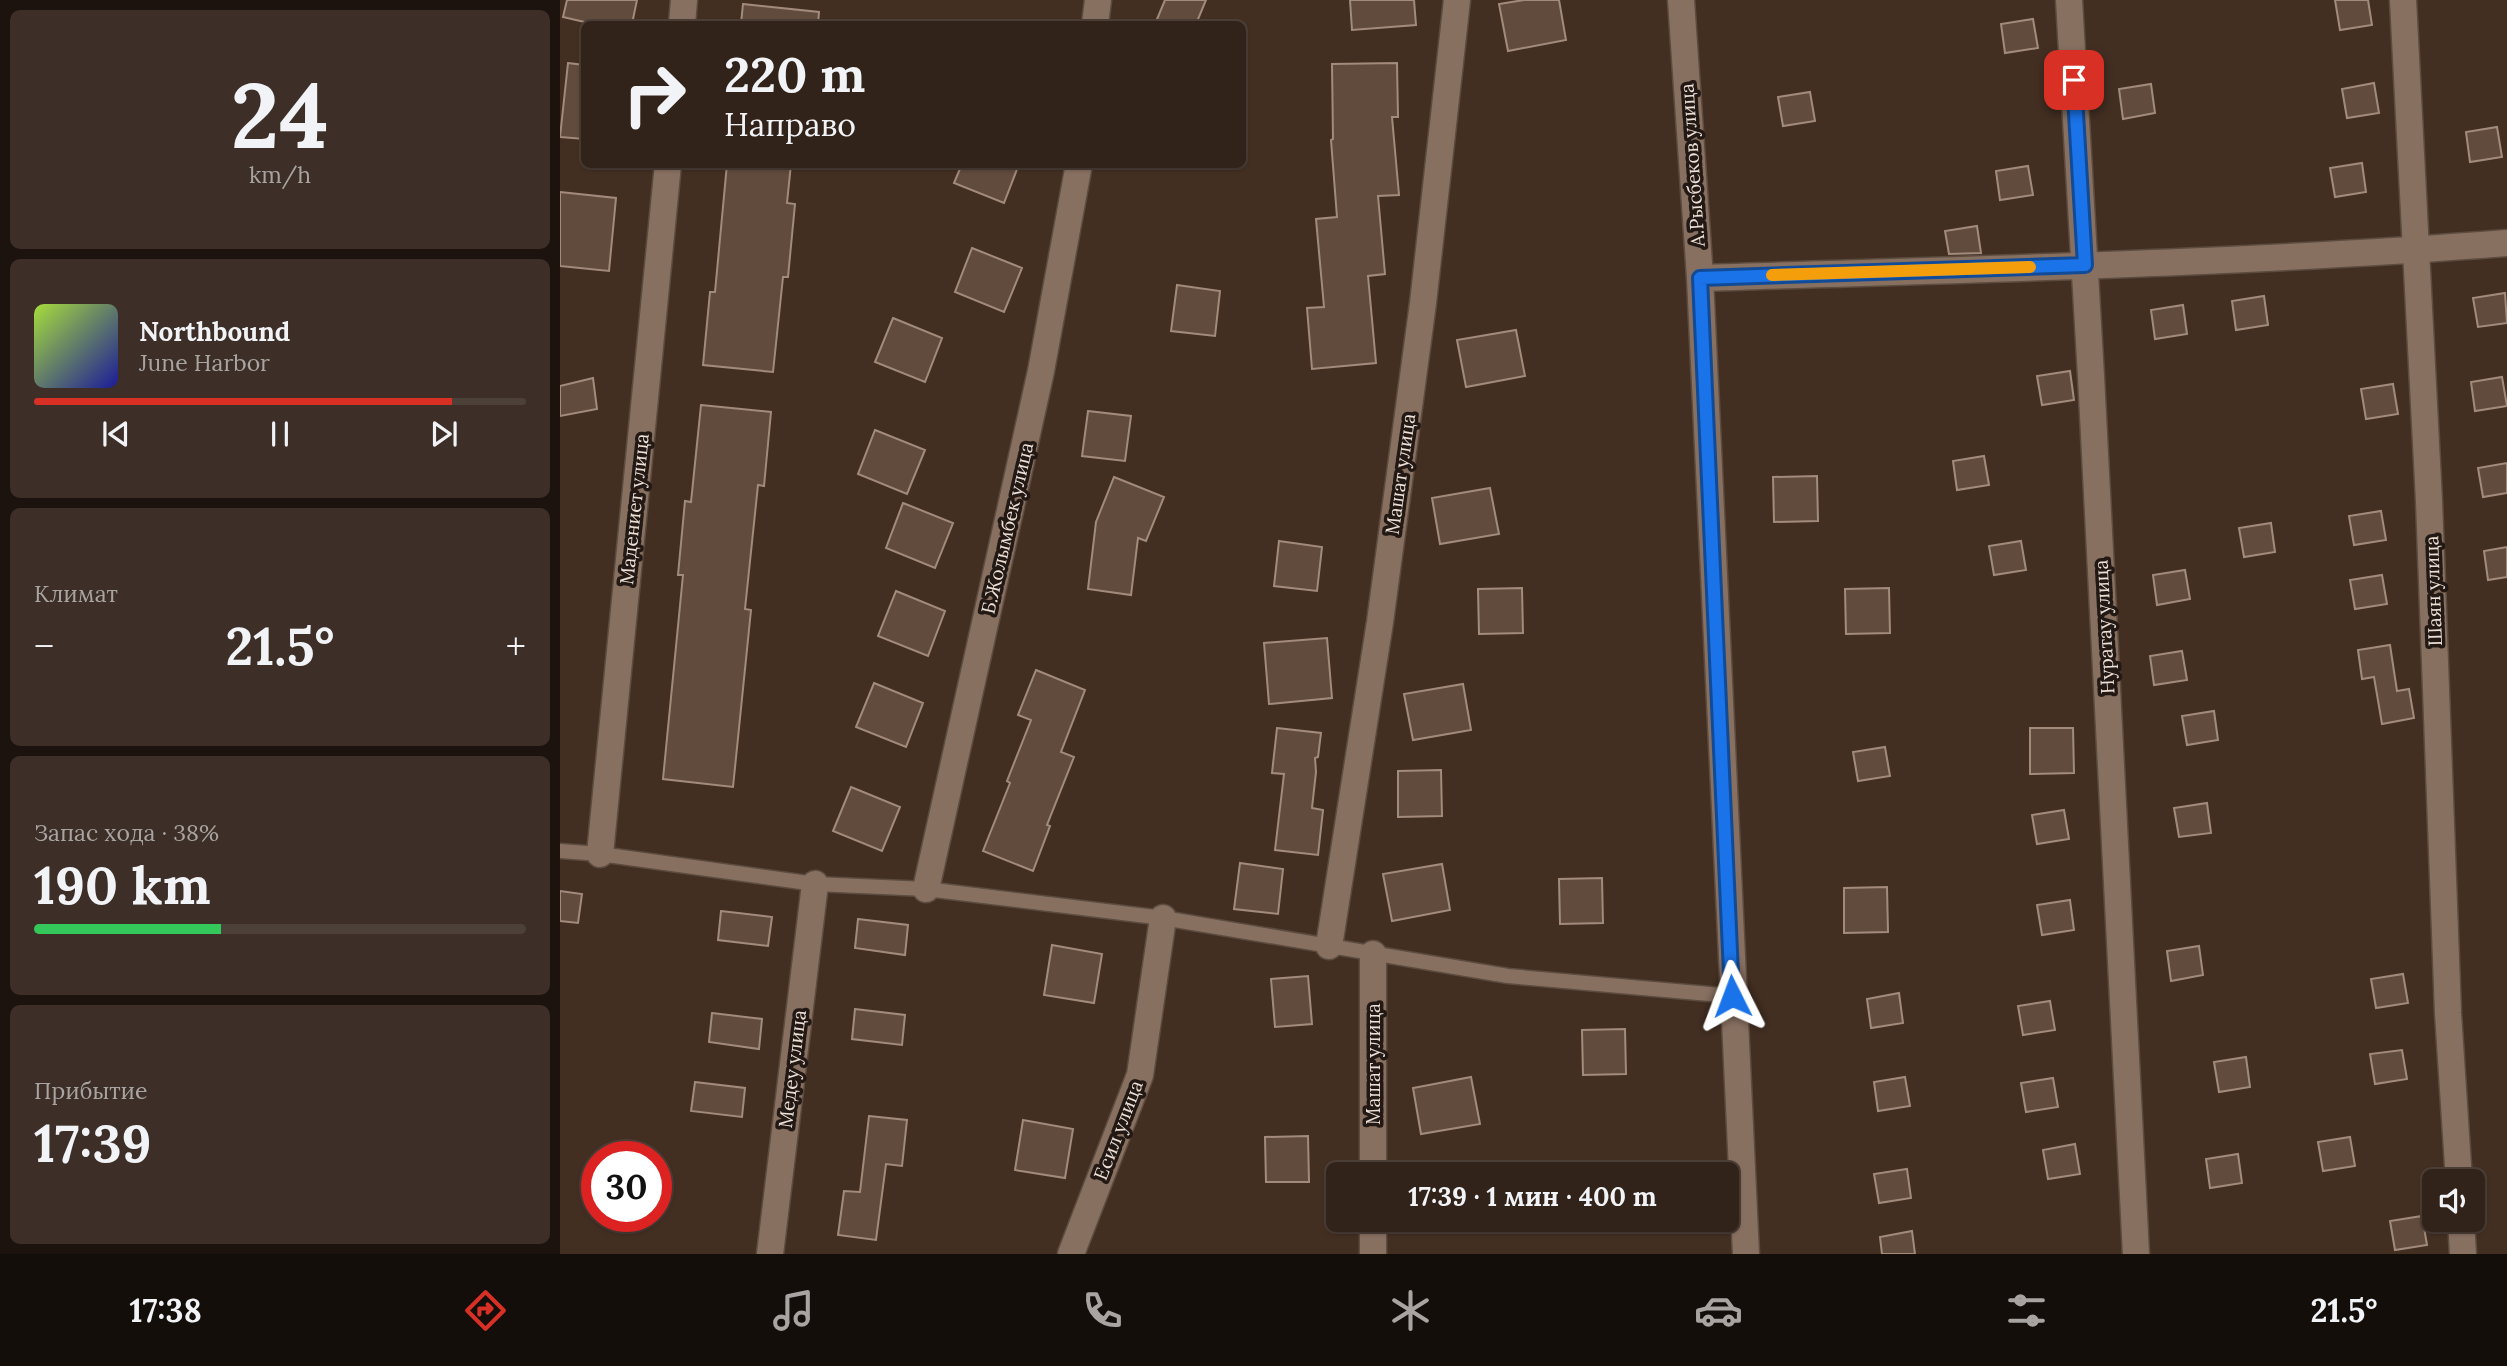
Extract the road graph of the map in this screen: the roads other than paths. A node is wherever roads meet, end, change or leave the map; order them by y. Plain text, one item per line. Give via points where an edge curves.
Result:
1 (684, 0) edge
2 (1098, 0) edge
3 (1457, 0) edge
4 (1681, 0) edge
5 (2069, 0) edge
6 (2403, 0) edge
7 (682, 21) edge
8 (1096, 21) edge
9 (668, 168) edge
10 (1078, 168) edge
11 (2507, 243) edge
12 (2416, 250) junction
13 (2085, 265) junction
14 (1700, 278) junction
15 (560, 851) edge
16 (600, 854) junction
17 (815, 884) junction
18 (926, 889) junction
19 (1163, 918) junction
20 (1329, 946) junction
21 (1373, 954) junction
22 (1732, 996) junction
23 (1373, 1162) edge
24 (2458, 1169) edge
25 (1373, 1232) edge
26 (2462, 1232) edge
27 (770, 1254) edge
28 (1071, 1254) edge
29 (1373, 1254) edge
30 (1746, 1254) edge
31 (2136, 1254) edge
32 (2463, 1254) edge

1 - 7 street
2 - 8 street
3 - 20 street, Машат улица via 1423,303
4 - 14 street, А.Рысбеков улица
5 - 13 street, Нуратау улица
6 - 12 street, Шаян улица
9 - 16 street, Мадениет улица
10 - 18 street, Б.Жолымбек улица via 1041,371
11 - 12 street
12 - 13 street
12 - 24 street, Шаян улица
13 - 14 street
13 - 31 street, Нуратау улица
14 - 22 street, А.Рысбеков улица
15 - 16 lane
16 - 17 lane
17 - 18 lane
17 - 27 street, Медеу улица
18 - 19 lane
19 - 20 lane
19 - 28 street, Есил улица via 1140,1075
20 - 21 lane
21 - 22 lane via 1508,976
21 - 23 street, Машат улица
22 - 30 street, А.Рысбеков улица
25 - 29 street
26 - 32 street

